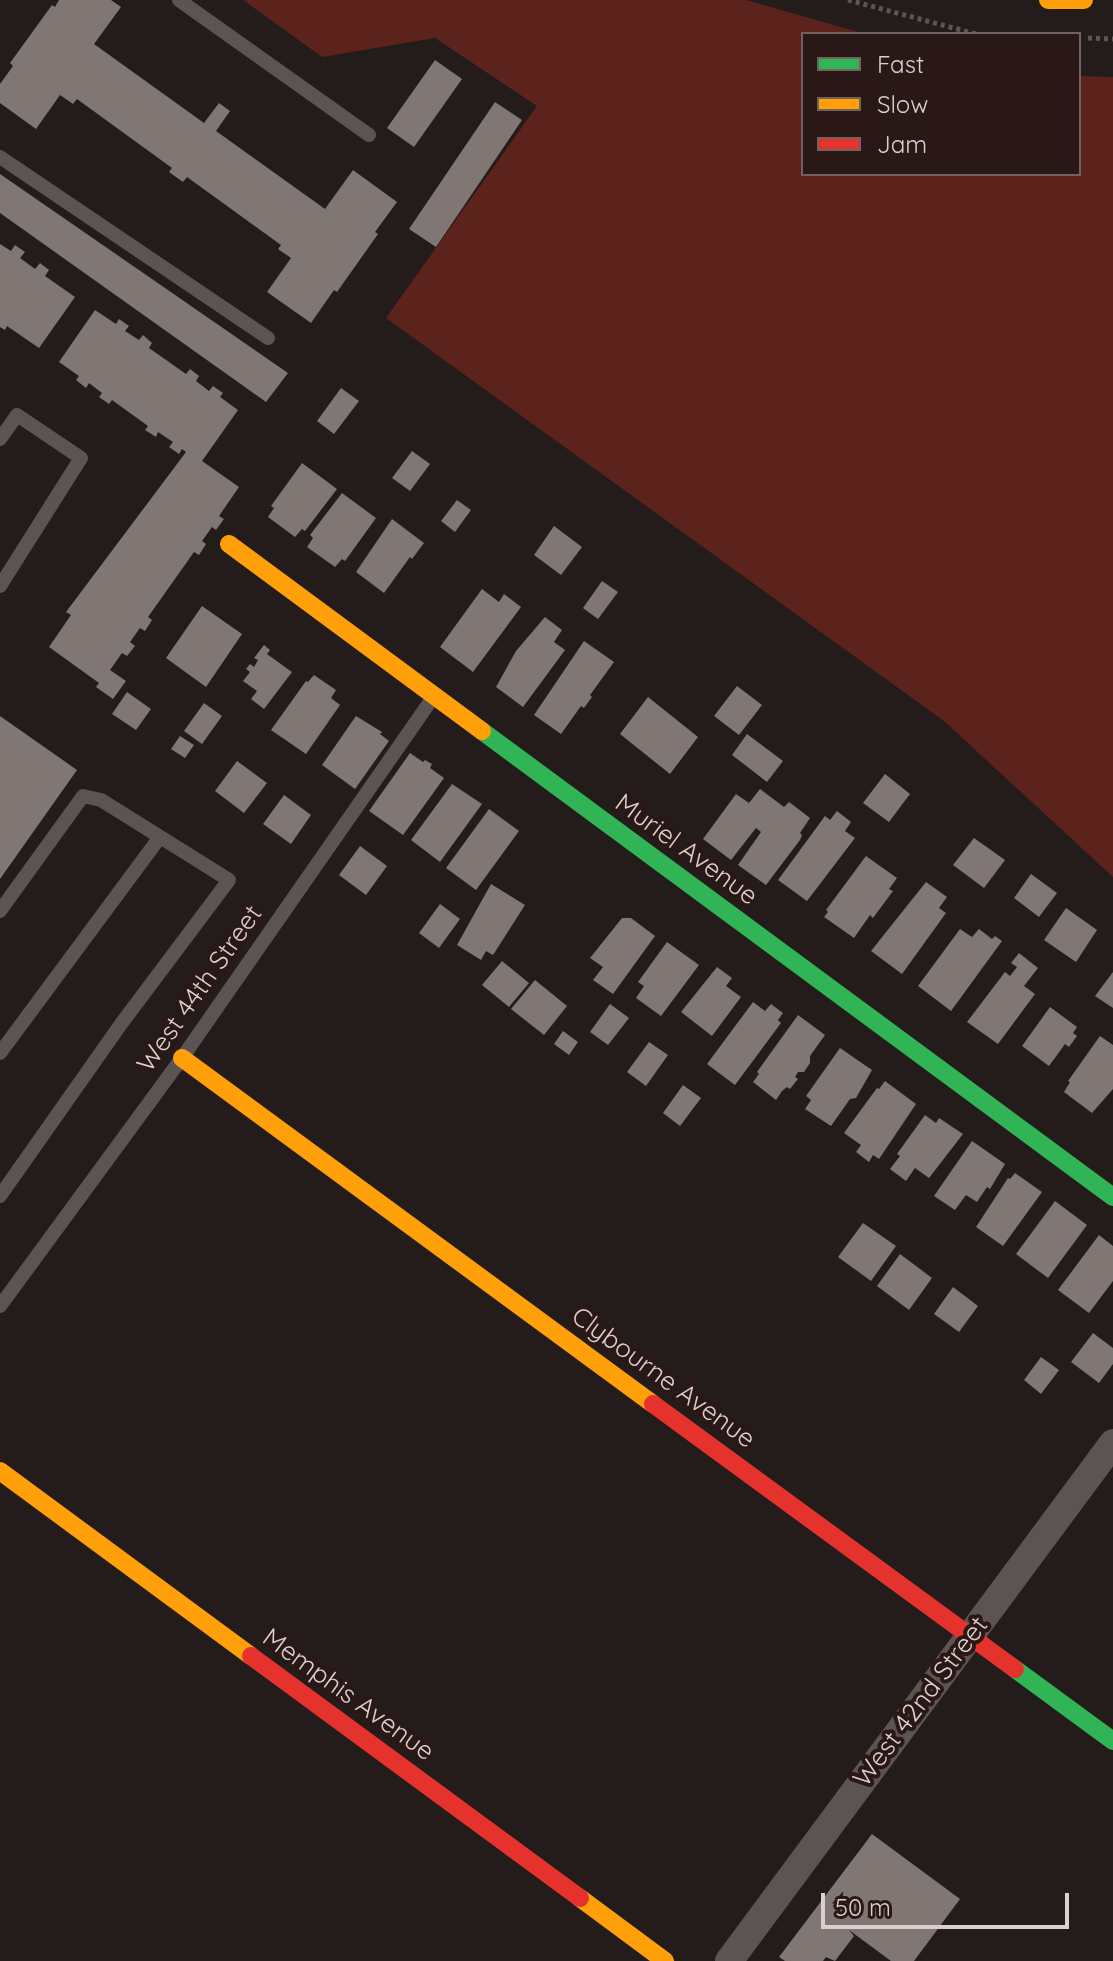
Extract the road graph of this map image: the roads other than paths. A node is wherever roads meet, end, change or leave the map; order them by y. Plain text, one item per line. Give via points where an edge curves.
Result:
1 (179, 0) edge
2 (1048, 0) edge
3 (1084, 0) edge
4 (369, 135) dead end
5 (0, 157) edge
6 (268, 338) dead end
7 (0, 439) edge
8 (229, 544) dead end
9 (0, 586) edge
10 (434, 696) junction
11 (160, 837) junction
12 (0, 911) edge
13 (0, 1053) edge
14 (182, 1058) junction
15 (0, 1196) edge
16 (1113, 1197) edge
17 (0, 1306) edge
18 (1113, 1443) edge
19 (0, 1471) edge
20 (970, 1635) junction
21 (1113, 1741) edge
22 (665, 1961) edge
23 (729, 1961) edge

1 - 4 lane
2 - 3 street
5 - 6 lane
7 - 9 lane via 17,415 81,458
8 - 10 street, Muriel Avenue
10 - 14 lane, West 44th Street
10 - 16 street, Muriel Avenue
11 - 12 lane via 101,800 83,796
11 - 13 lane
11 - 15 lane via 229,880
14 - 17 lane, West 44th Street
14 - 20 street, Clybourne Avenue
18 - 20 street, West 42nd Street
19 - 22 street, Memphis Avenue
20 - 21 street, Clybourne Avenue
20 - 23 street, West 42nd Street

